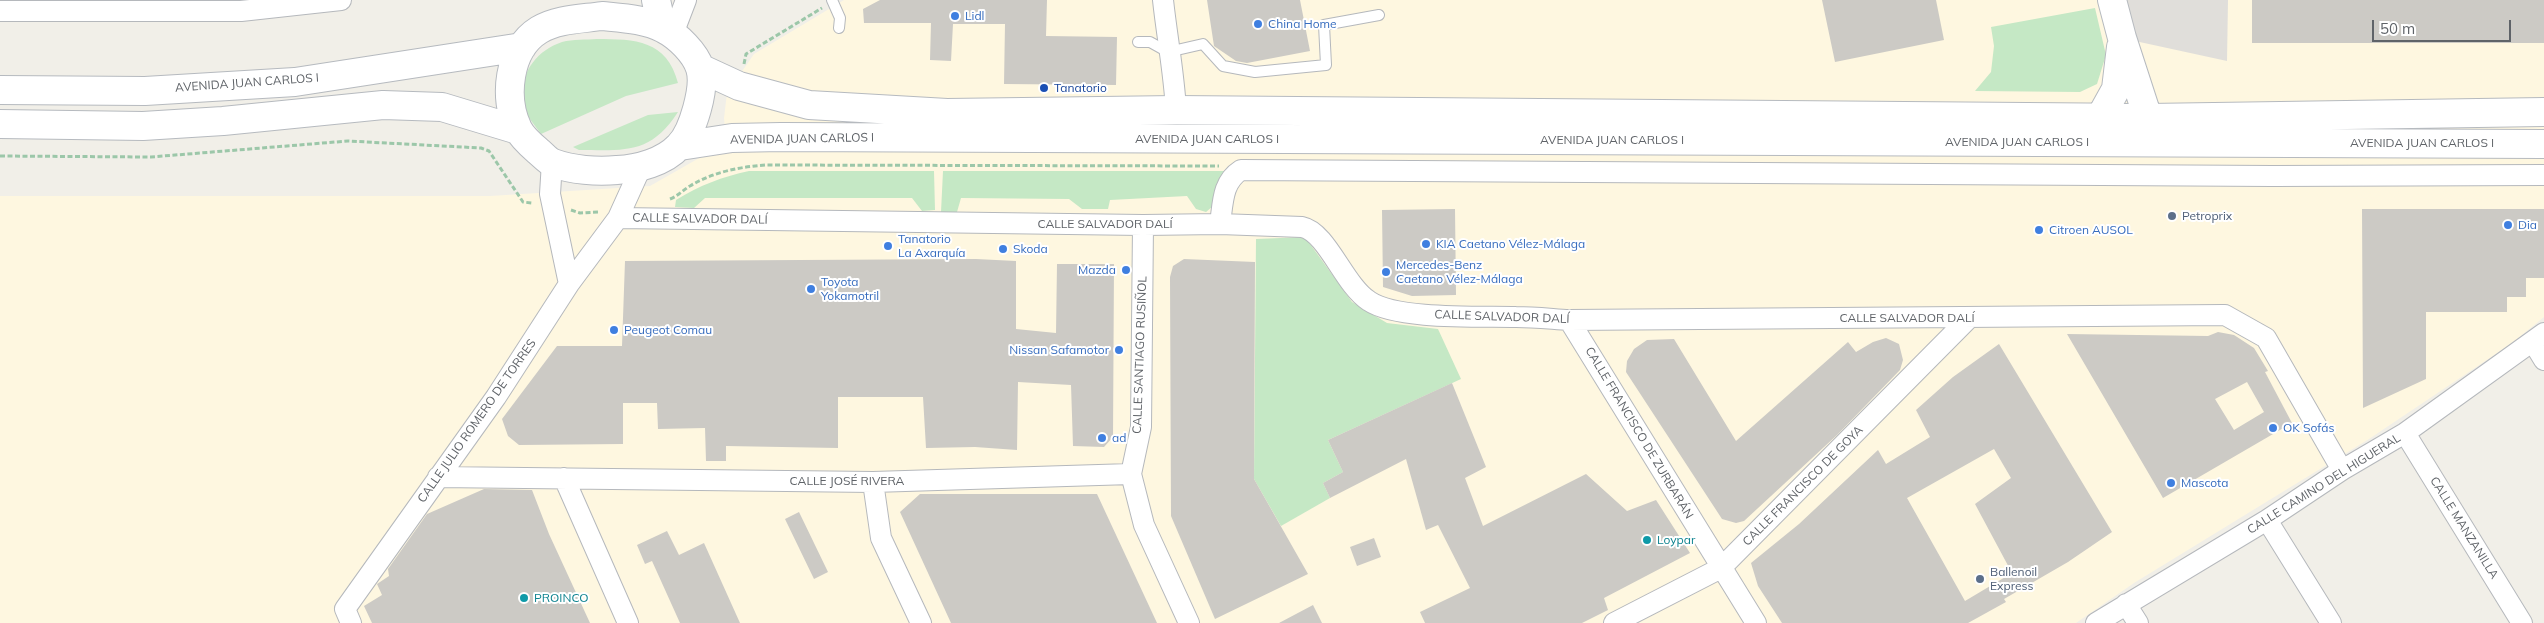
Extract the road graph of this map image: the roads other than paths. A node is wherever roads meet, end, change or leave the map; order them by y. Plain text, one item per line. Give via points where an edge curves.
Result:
1 (341, 0) edge
2 (656, 0) edge
3 (686, 0) edge
4 (1163, 0) edge
5 (2112, 0) edge
6 (833, 1) edge
7 (576, 10) edge
8 (0, 11) edge
9 (1379, 15) dead end
10 (838, 28) dead end
11 (668, 31) junction
12 (2122, 38) junction
13 (1138, 42) dead end
14 (522, 47) junction
15 (1168, 52) junction
16 (700, 68) junction
17 (0, 90) edge
18 (1176, 110) junction
19 (2544, 112) edge
20 (2101, 116) junction
21 (2148, 118) junction
22 (0, 124) edge
23 (518, 130) junction
24 (2544, 144) edge
25 (680, 146) junction
26 (552, 162) junction
27 (642, 165) junction
28 (2544, 175) edge
29 (618, 218) junction
30 (1220, 224) junction
31 (1143, 225) junction
32 (569, 284) junction
33 (1969, 318) junction
34 (1569, 320) junction
35 (2538, 338) edge
36 (2544, 360) edge
37 (2405, 433) junction
38 (2342, 470) junction
39 (1131, 474) junction
40 (438, 477) junction
41 (564, 478) junction
42 (873, 482) junction
43 (2267, 520) junction
44 (1721, 568) junction
45 (2126, 604) junction
46 (351, 623) edge
47 (628, 623) edge
48 (921, 623) edge
49 (1189, 623) edge
50 (1614, 623) edge
51 (1756, 623) edge
52 (2096, 623) edge
53 (2138, 623) edge
54 (2331, 623) edge
55 (2522, 623) edge

1 - 8 street via 241,11
2 - 11 street
3 - 11 street
4 - 15 street
5 - 12 street
6 - 10 lane via 840,18
7 - 11 street via 633,20
7 - 14 street via 538,30
9 - 15 lane via 1324,25 1326,65 1255,72 1223,66 1203,44
11 - 16 street via 685,46
12 - 20 street via 2116,89
12 - 21 street
13 - 15 lane via 1150,42
14 - 17 street, AVENIDA JUAN CARLOS I via 295,82 145,91
14 - 23 street via 509,86 511,109
15 - 18 street via 1174,75
16 - 18 street via 739,86 809,105 938,113
16 - 25 street via 698,109
18 - 20 street
19 - 21 street
20 - 21 street
22 - 23 street via 143,126 383,105 442,107
23 - 26 street
24 - 25 street, AVENIDA JUAN CARLOS I via 781,137 732,138
25 - 27 street via 661,160
26 - 27 street via 588,170 618,170
26 - 32 street via 550,194
27 - 29 street, CALLE JULIO ROMERO DE TORRES
28 - 30 street via 1240,170 1230,179 1224,193
29 - 31 street, CALLE SALVADOR DALÍ
29 - 32 street, CALLE JULIO ROMERO DE TORRES
30 - 31 street, CALLE SALVADOR DALÍ
30 - 34 street, CALLE SALVADOR DALÍ via 1311,229 1329,240 1348,279 1369,301 1384,308 1463,317
31 - 39 street, CALLE SANTIAGO RUSIÑOL via 1141,427
32 - 40 street, CALLE JULIO ROMERO DE TORRES via 496,397
33 - 34 street, CALLE SALVADOR DALÍ
33 - 38 street, CALLE SALVADOR DALÍ via 2225,314 2266,338
33 - 44 street, CALLE FRANCISCO DE GOYA
34 - 44 street, CALLE FRANCISCO DE ZURBARÁN
35 - 36 street
35 - 37 street, CALLE CAMINO DEL HIGUERAL
37 - 38 street, CALLE CAMINO DEL HIGUERAL
37 - 55 street, CALLE MANZANILLA
38 - 43 street, CALLE CAMINO DEL HIGUERAL
39 - 42 street, CALLE JOSÉ RIVERA
39 - 49 street, CALLE SANTIAGO RUSIÑOL via 1144,525
40 - 41 street, CALLE JOSÉ RIVERA
40 - 46 street, CALLE JULIO ROMERO DE TORRES via 345,609
41 - 42 street, CALLE JOSÉ RIVERA
41 - 47 street
42 - 48 street via 881,538
43 - 45 street, CALLE CAMINO DEL HIGUERAL
43 - 54 street
44 - 50 street, CALLE FRANCISCO DE GOYA
44 - 51 street, CALLE FRANCISCO DE ZURBARÁN
45 - 52 street, CALLE CAMINO DEL HIGUERAL
45 - 53 street

